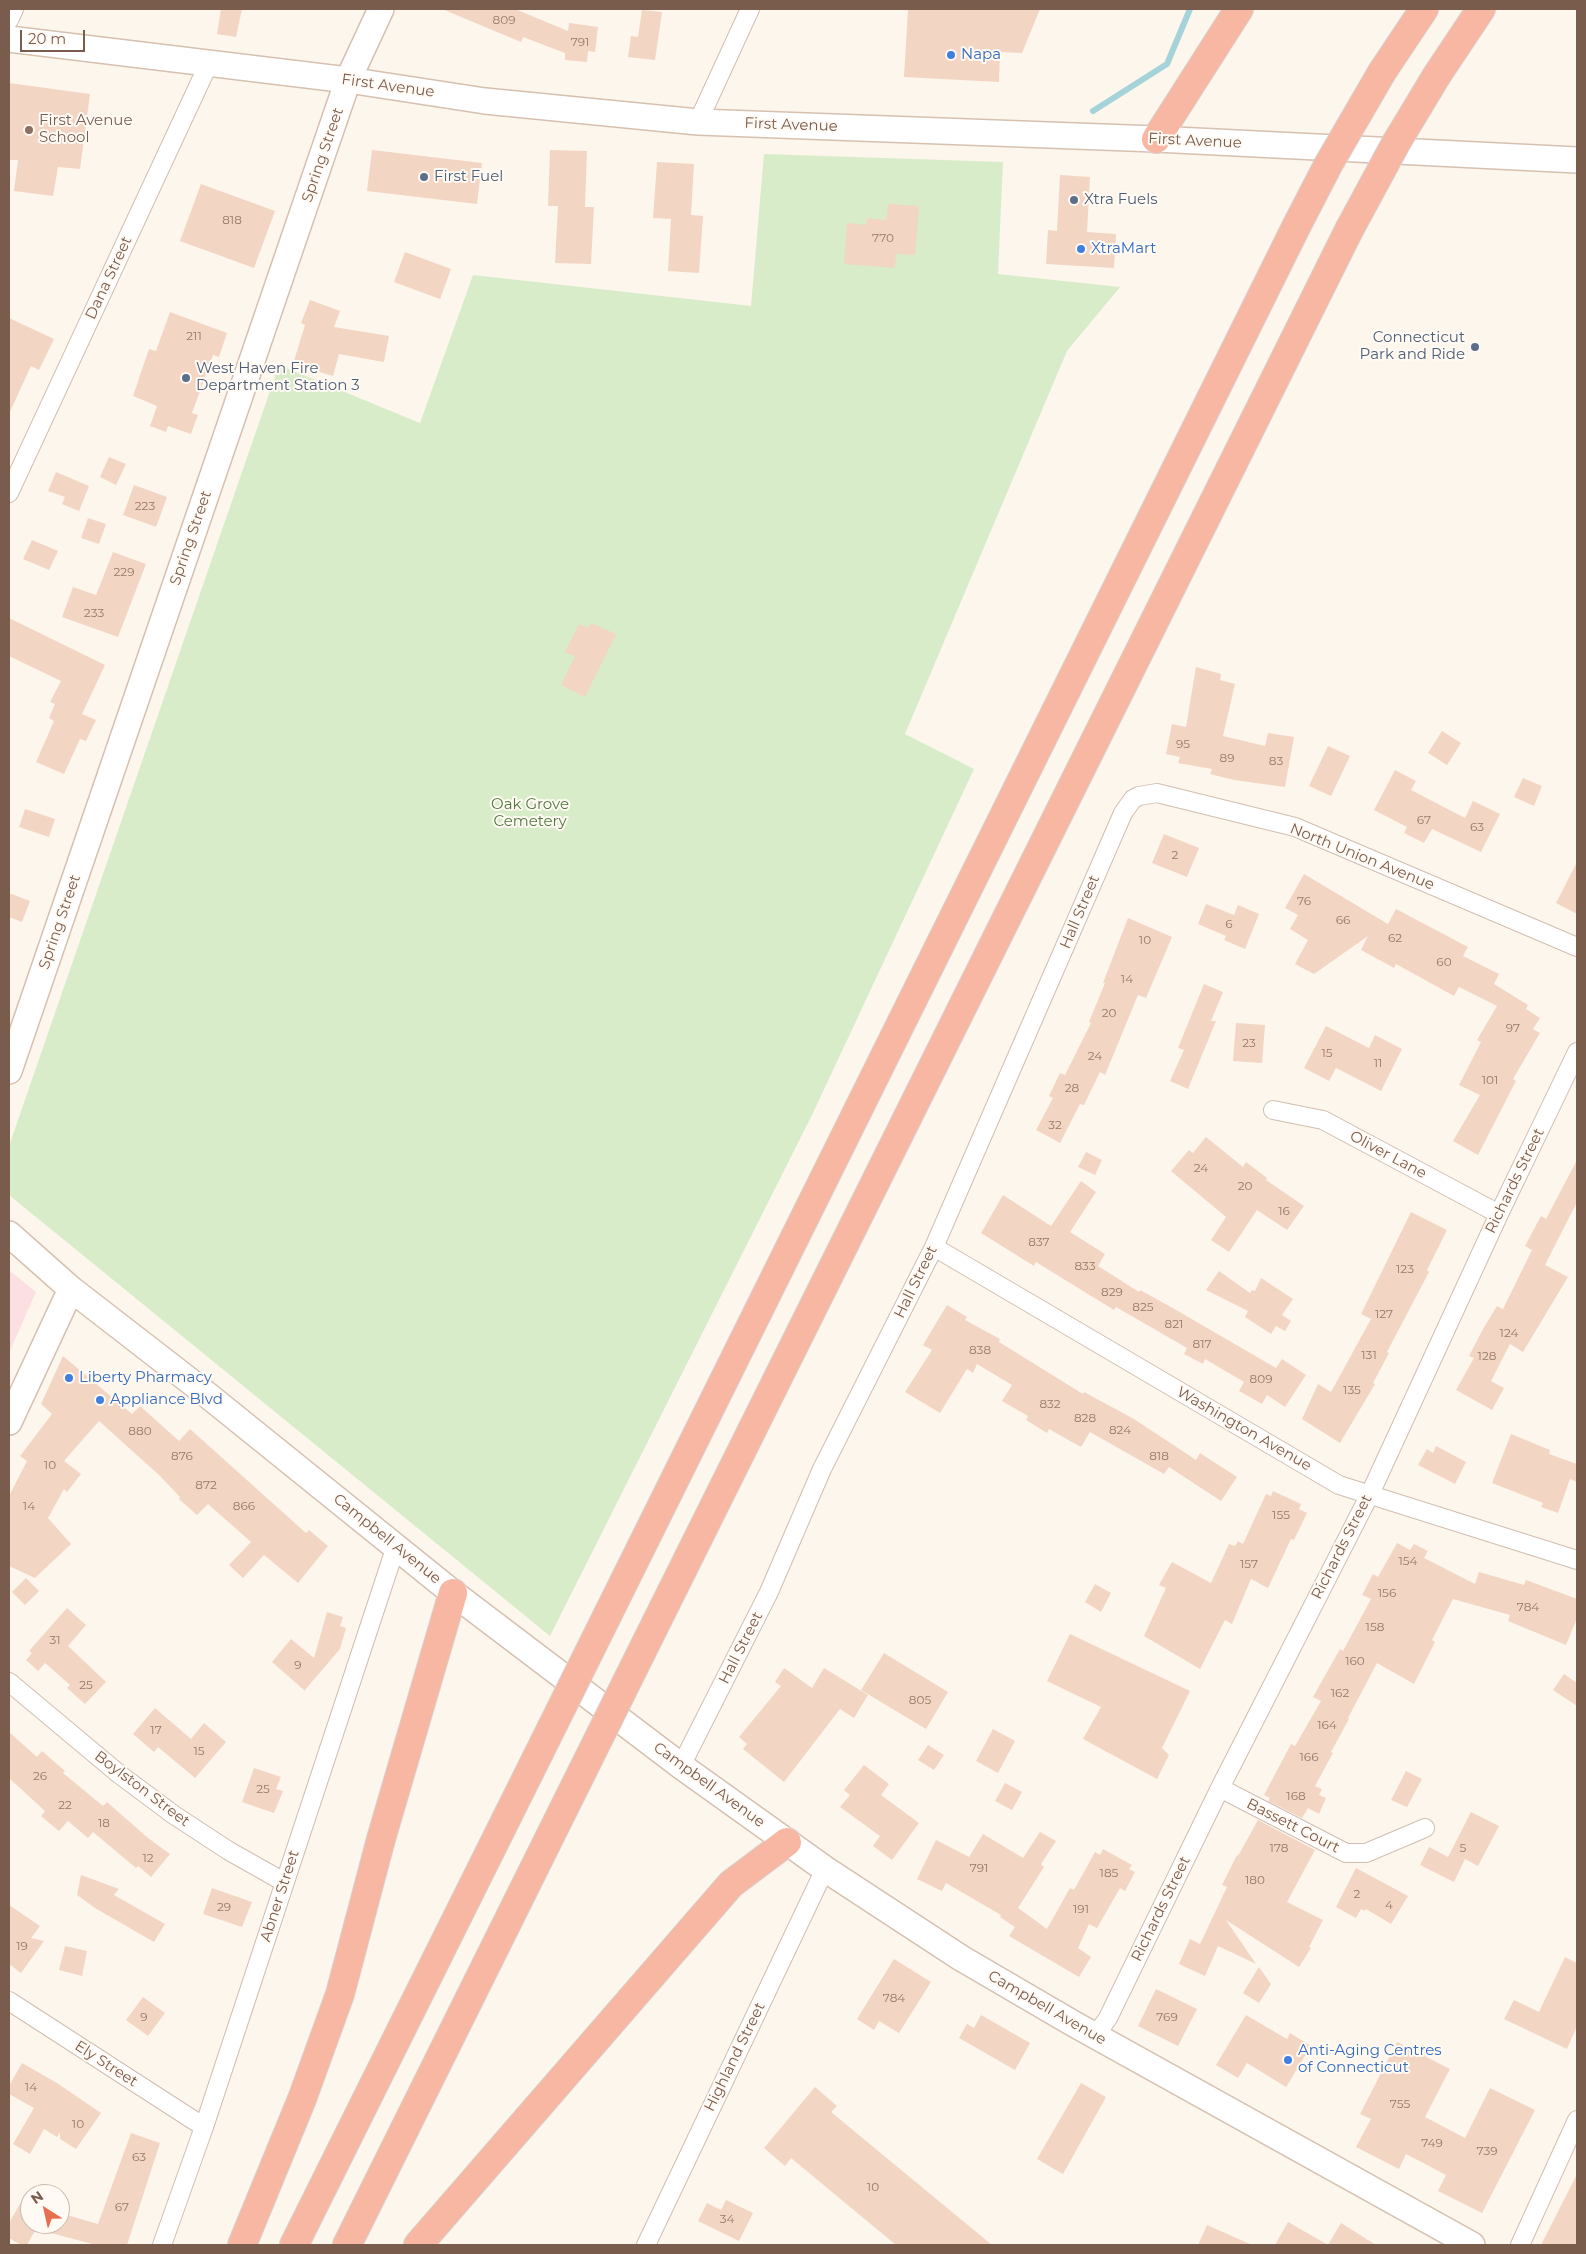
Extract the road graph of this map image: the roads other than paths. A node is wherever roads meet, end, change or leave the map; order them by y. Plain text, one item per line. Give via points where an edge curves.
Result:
1 (14, 9) edge
2 (381, 9) edge
3 (750, 9) edge
4 (1239, 9) edge
5 (1424, 9) edge
6 (1481, 9) edge
7 (9, 20) edge
8 (9, 39) edge
9 (209, 63) junction
10 (348, 80) junction
11 (698, 122) junction
12 (1156, 139) junction
13 (1577, 160) edge
14 (9, 493) edge
15 (1139, 796) joint
16 (1577, 947) edge
17 (1577, 1052) edge
18 (9, 1071) edge
19 (1273, 1110) dead end
20 (1499, 1214) junction
21 (9, 1234) edge
22 (934, 1248) junction
23 (71, 1289) junction
24 (9, 1422) edge
25 (1370, 1494) junction
26 (396, 1546) junction
27 (1577, 1560) edge
28 (453, 1593) junction
29 (9, 1682) edge
30 (682, 1766) junction
31 (1220, 1788) junction
32 (1425, 1828) dead end
33 (787, 1842) junction
34 (824, 1869) junction
35 (284, 1882) junction
36 (9, 2001) edge
37 (1094, 2036) junction
38 (1577, 2120) edge
39 (204, 2127) junction
40 (162, 2245) edge
41 (242, 2245) edge
42 (294, 2245) edge
43 (347, 2245) edge
44 (418, 2245) edge
45 (646, 2245) edge
46 (1472, 2245) edge
47 (1520, 2245) edge

1 - 7 street
2 - 10 main road, Spring Street
3 - 11 street
4 - 12 highway
5 - 42 highway, bridge via 1382,72 1296,227
6 - 43 highway, bridge via 1396,143 1349,230
8 - 9 main road, First Avenue
9 - 10 main road, First Avenue
9 - 14 street, Dana Street
10 - 11 main road, First Avenue via 494,102
10 - 18 main road, Spring Street
11 - 12 main road, First Avenue
12 - 13 main road, First Avenue
15 - 16 street, North Union Avenue via 1157,793 1295,827
15 - 22 street, Hall Street via 1123,812
17 - 20 street, Richards Street
19 - 20 street, Oliver Lane via 1323,1120
20 - 25 street, Richards Street
21 - 23 main road, Campbell Avenue
22 - 25 street, Washington Avenue via 1339,1485
22 - 30 street, Hall Street via 822,1469 769,1592
23 - 24 main road
23 - 26 main road, Campbell Avenue
25 - 27 street, Washington Avenue
25 - 31 street, Richards Street
26 - 28 main road, Campbell Avenue
26 - 35 street, Abner Street
28 - 30 main road, Campbell Avenue
28 - 41 highway via 381,1839 340,1994 302,2099
29 - 35 street, Boylston Street via 119,1774 174,1815
30 - 33 main road, Campbell Avenue
31 - 32 street, Bassett Court via 1346,1853 1366,1853
31 - 37 street, Richards Street via 1108,2018
33 - 34 main road, Campbell Avenue
33 - 44 highway via 731,1884
34 - 37 main road, Campbell Avenue via 956,1955
34 - 45 street, Highland Street
35 - 39 street, Abner Street
36 - 39 street, Ely Street
37 - 46 main road, Campbell Avenue
38 - 47 street
39 - 40 street, Abner Street

